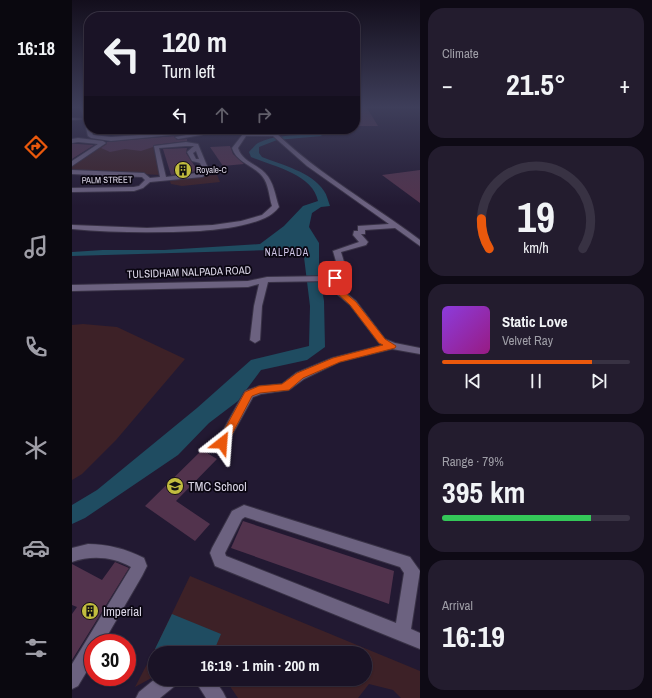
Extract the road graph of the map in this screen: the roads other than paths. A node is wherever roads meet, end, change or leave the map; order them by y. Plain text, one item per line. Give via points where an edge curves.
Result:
1 (83, 141) edge
2 (129, 141) edge
3 (192, 141) edge
4 (241, 141) edge
5 (282, 141) edge
6 (110, 142) dead end
7 (196, 146) junction
8 (72, 164) edge
9 (72, 172) edge
10 (164, 179) junction
11 (148, 180) junction
12 (72, 190) edge
13 (397, 226) junction
14 (72, 227) edge
15 (420, 244) edge
16 (335, 278) junction
17 (264, 281) junction
18 (72, 288) edge
19 (255, 340) dead end
20 (392, 346) junction
21 (420, 351) edge
22 (222, 443) dead end
23 (72, 555) edge
24 (99, 634) edge
25 (402, 634) junction
26 (420, 641) edge
27 (84, 659) edge
28 (72, 680) edge
29 (161, 686) edge
30 (208, 686) edge
31 (146, 698) edge
32 (217, 698) edge

1 - 8 street via 103,143
2 - 6 street
3 - 7 street
4 - 14 street via 235,148 236,152 263,174 271,189 276,206 269,214 257,220 218,227 149,230
5 - 13 street via 304,163
7 - 10 street, PALM STREET via 207,173
7 - 10 street via 186,144 156,147
9 - 11 street via 144,175
10 - 11 street, PALM STREET
11 - 12 street, PALM STREET via 141,187 134,189
13 - 15 street
13 - 16 street via 361,228 362,232 357,235 364,244 337,251 341,265
16 - 17 street, TULSIDHAM NALPADA ROAD
16 - 20 street via 341,293 382,341
17 - 18 street, TULSIDHAM NALPADA ROAD via 248,284
17 - 19 street via 258,306
20 - 21 street
20 - 22 street via 336,360 300,376 285,387 248,394
23 - 24 street via 90,551 111,552 139,563 137,571
25 - 25 street via 220,561 218,553 237,515 244,511 405,562 412,571
25 - 26 street
27 - 28 street
29 - 31 street
30 - 32 street

